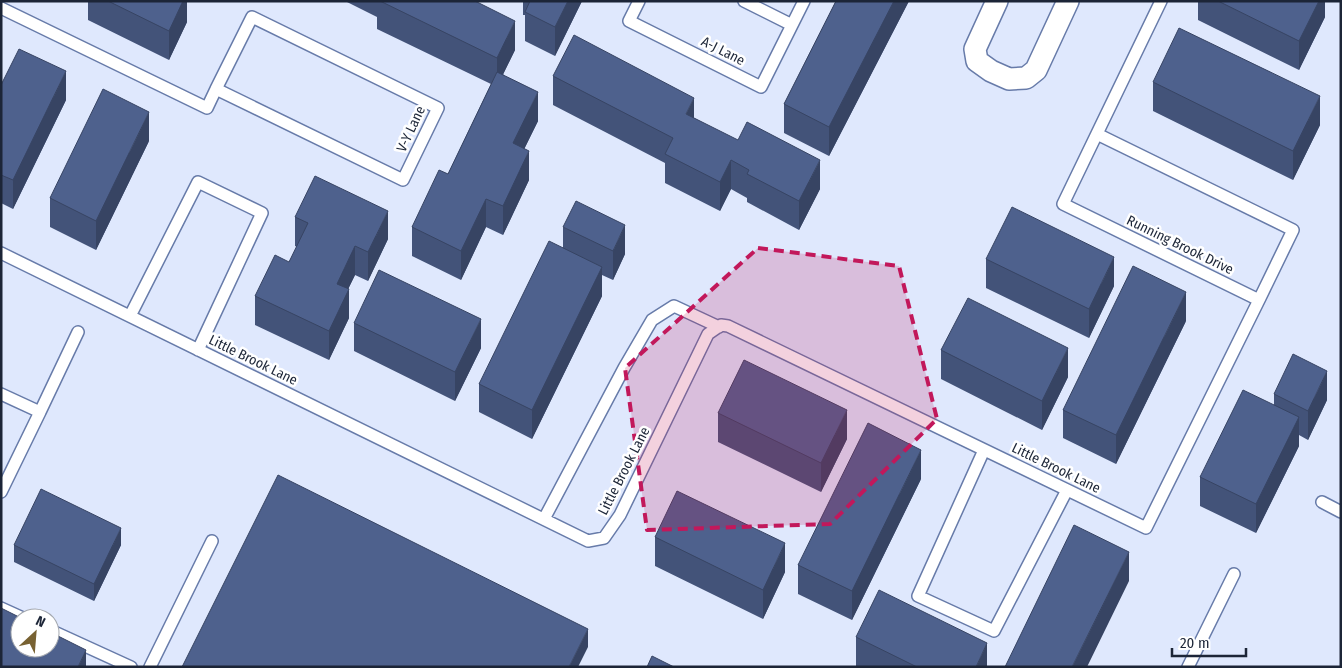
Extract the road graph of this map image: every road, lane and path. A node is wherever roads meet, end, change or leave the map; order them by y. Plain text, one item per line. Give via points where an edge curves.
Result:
1 (639, 1) edge
2 (744, 1) edge
3 (804, 1) edge
4 (997, 1) edge
5 (1068, 1) edge
6 (1161, 1) edge
7 (1, 8) edge
8 (792, 25) junction
9 (216, 89) junction
10 (1097, 134) junction
11 (1, 253) edge
12 (1259, 300) junction
13 (130, 316) junction
14 (719, 327) junction
15 (78, 332) dead end
16 (198, 350) junction
17 (1, 394) edge
18 (40, 412) junction
19 (984, 450) junction
20 (1067, 490) junction
21 (1, 492) edge
22 (1322, 502) dead end
23 (1341, 512) edge
24 (544, 519) junction
25 (212, 541) dead end
26 (1234, 574) dead end
27 (60, 635) edge
28 (131, 667) edge
29 (150, 667) edge
30 (1188, 667) edge

1 - 8 lane, A-J Lane via 629,21 761,87
2 - 8 lane
3 - 8 lane, A-J Lane
4 - 5 street via 975,49 976,60 990,72 1009,79 1026,78 1036,70
6 - 10 lane, Running Brook Drive
7 - 9 lane, V-Y Lane via 207,108
9 - 9 lane, V-Y Lane via 252,17 438,108 403,180
10 - 12 lane, Running Brook Drive via 1063,204
10 - 12 lane via 1293,230
11 - 13 lane, Little Brook Lane
12 - 20 lane, Little Brook Lane via 1146,528
13 - 16 lane, Little Brook Lane
13 - 16 lane via 198,182 262,213
14 - 19 lane, Little Brook Lane via 728,326
14 - 24 lane via 674,306 652,320
14 - 24 lane, Little Brook Lane via 708,334 620,515 604,538 588,541
15 - 18 lane
16 - 24 lane, Little Brook Lane
17 - 18 lane
18 - 21 lane
19 - 20 lane, Little Brook Lane
19 - 20 lane via 918,596 994,631
22 - 23 lane
25 - 29 lane
26 - 30 lane
27 - 28 lane

